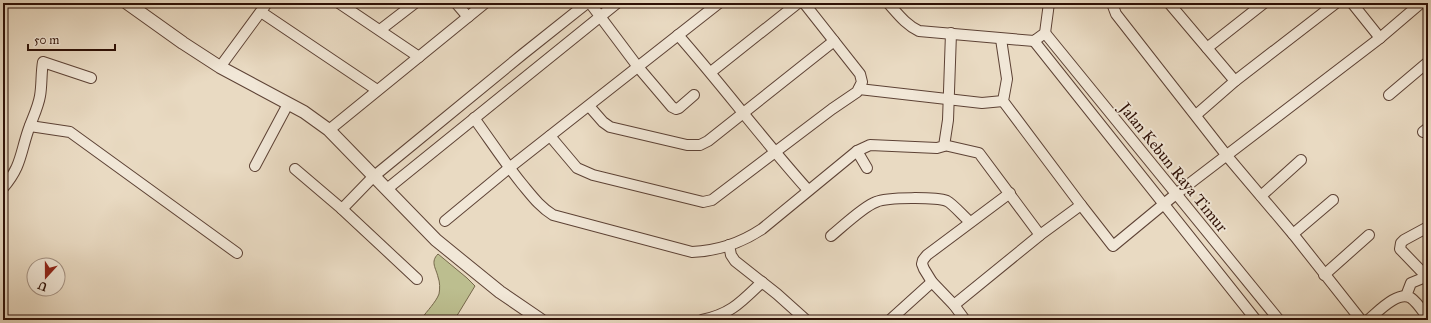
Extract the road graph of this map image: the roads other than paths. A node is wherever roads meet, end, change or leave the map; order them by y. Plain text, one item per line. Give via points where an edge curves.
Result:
1 (127, 3) edge
2 (267, 3) edge
3 (339, 3) edge
4 (415, 3) edge
5 (456, 3) edge
6 (485, 3) edge
7 (587, 3) edge
8 (590, 3) edge
9 (617, 3) edge
10 (719, 3) edge
11 (798, 3) edge
12 (804, 3) edge
13 (888, 3) edge
14 (1049, 3) edge
15 (1113, 3) edge
16 (1169, 3) edge
17 (1264, 3) edge
18 (1336, 3) edge
19 (1352, 3) edge
20 (1419, 4) edge
21 (261, 12) junction
22 (600, 16) junction
23 (468, 17) junction
24 (380, 30) junction
25 (951, 33) junction
26 (1045, 33) junction
27 (678, 35) junction
28 (1380, 38) junction
29 (1001, 39) junction
30 (834, 41) junction
31 (1034, 42) junction
32 (1207, 48) junction
33 (419, 57) junction
34 (1428, 62) edge
35 (220, 67) junction
36 (638, 67) junction
37 (711, 72) junction
38 (91, 78) dead end
39 (1235, 81) junction
40 (859, 89) junction
41 (377, 90) junction
42 (694, 95) dead end
43 (1389, 95) dead end
44 (948, 100) junction
45 (1003, 101) junction
46 (288, 104) junction
47 (589, 106) junction
48 (742, 113) junction
49 (1196, 115) junction
50 (474, 118) junction
51 (30, 126) junction
52 (329, 130) junction
53 (550, 136) junction
54 (944, 145) junction
55 (857, 150) junction
56 (775, 152) junction
57 (1227, 156) junction
58 (1301, 160) dead end
59 (255, 166) dead end
60 (509, 168) junction
61 (867, 168) dead end
62 (295, 169) dead end
63 (373, 177) junction
64 (3, 188) edge
65 (387, 189) junction
66 (808, 190) junction
67 (1010, 193) junction
68 (1176, 194) junction
69 (1261, 196) junction
70 (1334, 200) dead end
71 (1081, 205) junction
72 (1163, 205) junction
73 (342, 209) junction
74 (445, 221) dead end
75 (970, 222) junction
76 (1428, 227) edge
77 (1293, 234) junction
78 (1040, 235) junction
79 (1369, 235) dead end
80 (832, 236) dead end
81 (729, 245) junction
82 (237, 253) dead end
83 (1324, 275) junction
84 (1427, 276) edge
85 (417, 279) dead end
86 (762, 282) junction
87 (932, 282) junction
88 (1406, 296) junction
89 (954, 305) junction
90 (1428, 318) edge
91 (541, 320) edge
92 (702, 320) edge
93 (806, 320) edge
94 (890, 320) edge
95 (965, 320) edge
96 (1256, 320) edge
97 (1279, 320) edge
98 (1361, 320) edge
99 (1368, 320) edge

1 - 35 street
2 - 21 street
3 - 24 street
4 - 24 street
5 - 23 street
6 - 23 street
7 - 63 street
8 - 22 street
9 - 22 street
10 - 27 street
11 - 37 street
12 - 30 street
13 - 25 street via 912,28 925,32
14 - 26 street
15 - 49 street via 1116,14
16 - 32 street
17 - 32 street
18 - 39 street
19 - 28 street
20 - 28 street
21 - 35 street
21 - 41 street
22 - 36 street
22 - 50 street
23 - 33 street
24 - 33 street
25 - 29 street
25 - 44 street
26 - 31 street
26 - 68 street, Jalan Kebun Raya Timur
27 - 36 street
27 - 37 street
28 - 57 street
29 - 31 street
29 - 45 street via 1007,79
30 - 40 street via 860,74 862,82
30 - 48 street
31 - 72 street, Jalan Kebun Raya Timur
32 - 39 street
33 - 41 street
34 - 43 street
35 - 46 street
36 - 42 street via 676,109
36 - 47 street
37 - 48 street
38 - 51 street via 43,62 40,94
39 - 49 street
40 - 44 street
40 - 56 street
41 - 52 street
44 - 45 street via 982,103
44 - 54 street
45 - 71 street
46 - 52 street
46 - 59 street
47 - 48 street via 610,127 695,146 708,141
47 - 53 street
48 - 56 street
49 - 57 street
50 - 60 street
50 - 65 street
51 - 64 street via 16,169
51 - 82 street via 70,132
52 - 63 street
53 - 56 street via 580,170 703,202 715,199
53 - 60 street
54 - 55 street via 937,148 870,145
54 - 67 street via 979,153
55 - 61 street
55 - 66 street
56 - 66 street
57 - 68 street
57 - 69 street
58 - 69 street
60 - 74 street
60 - 81 street via 540,205 553,215 692,252
62 - 73 street
63 - 65 street
63 - 73 street
65 - 91 street via 436,240 500,292
66 - 81 street via 762,229 749,238
67 - 75 street
67 - 78 street
68 - 72 street
68 - 97 street, Jalan Kebun Raya Timur
69 - 77 street
70 - 77 street
71 - 72 street via 1113,246
71 - 78 street
72 - 96 street, Jalan Kebun Raya Timur
73 - 85 street
75 - 80 street via 947,201 925,198 892,199 876,202
75 - 87 street via 923,260 922,267
76 - 84 street via 1400,243 1400,249
77 - 83 street
78 - 89 street
79 - 83 street
81 - 86 street via 735,261
83 - 98 street
84 - 88 street via 1411,283
86 - 92 street via 722,315
86 - 93 street
87 - 89 street
87 - 94 street
88 - 90 street via 1413,299
88 - 99 street via 1393,300
89 - 95 street

